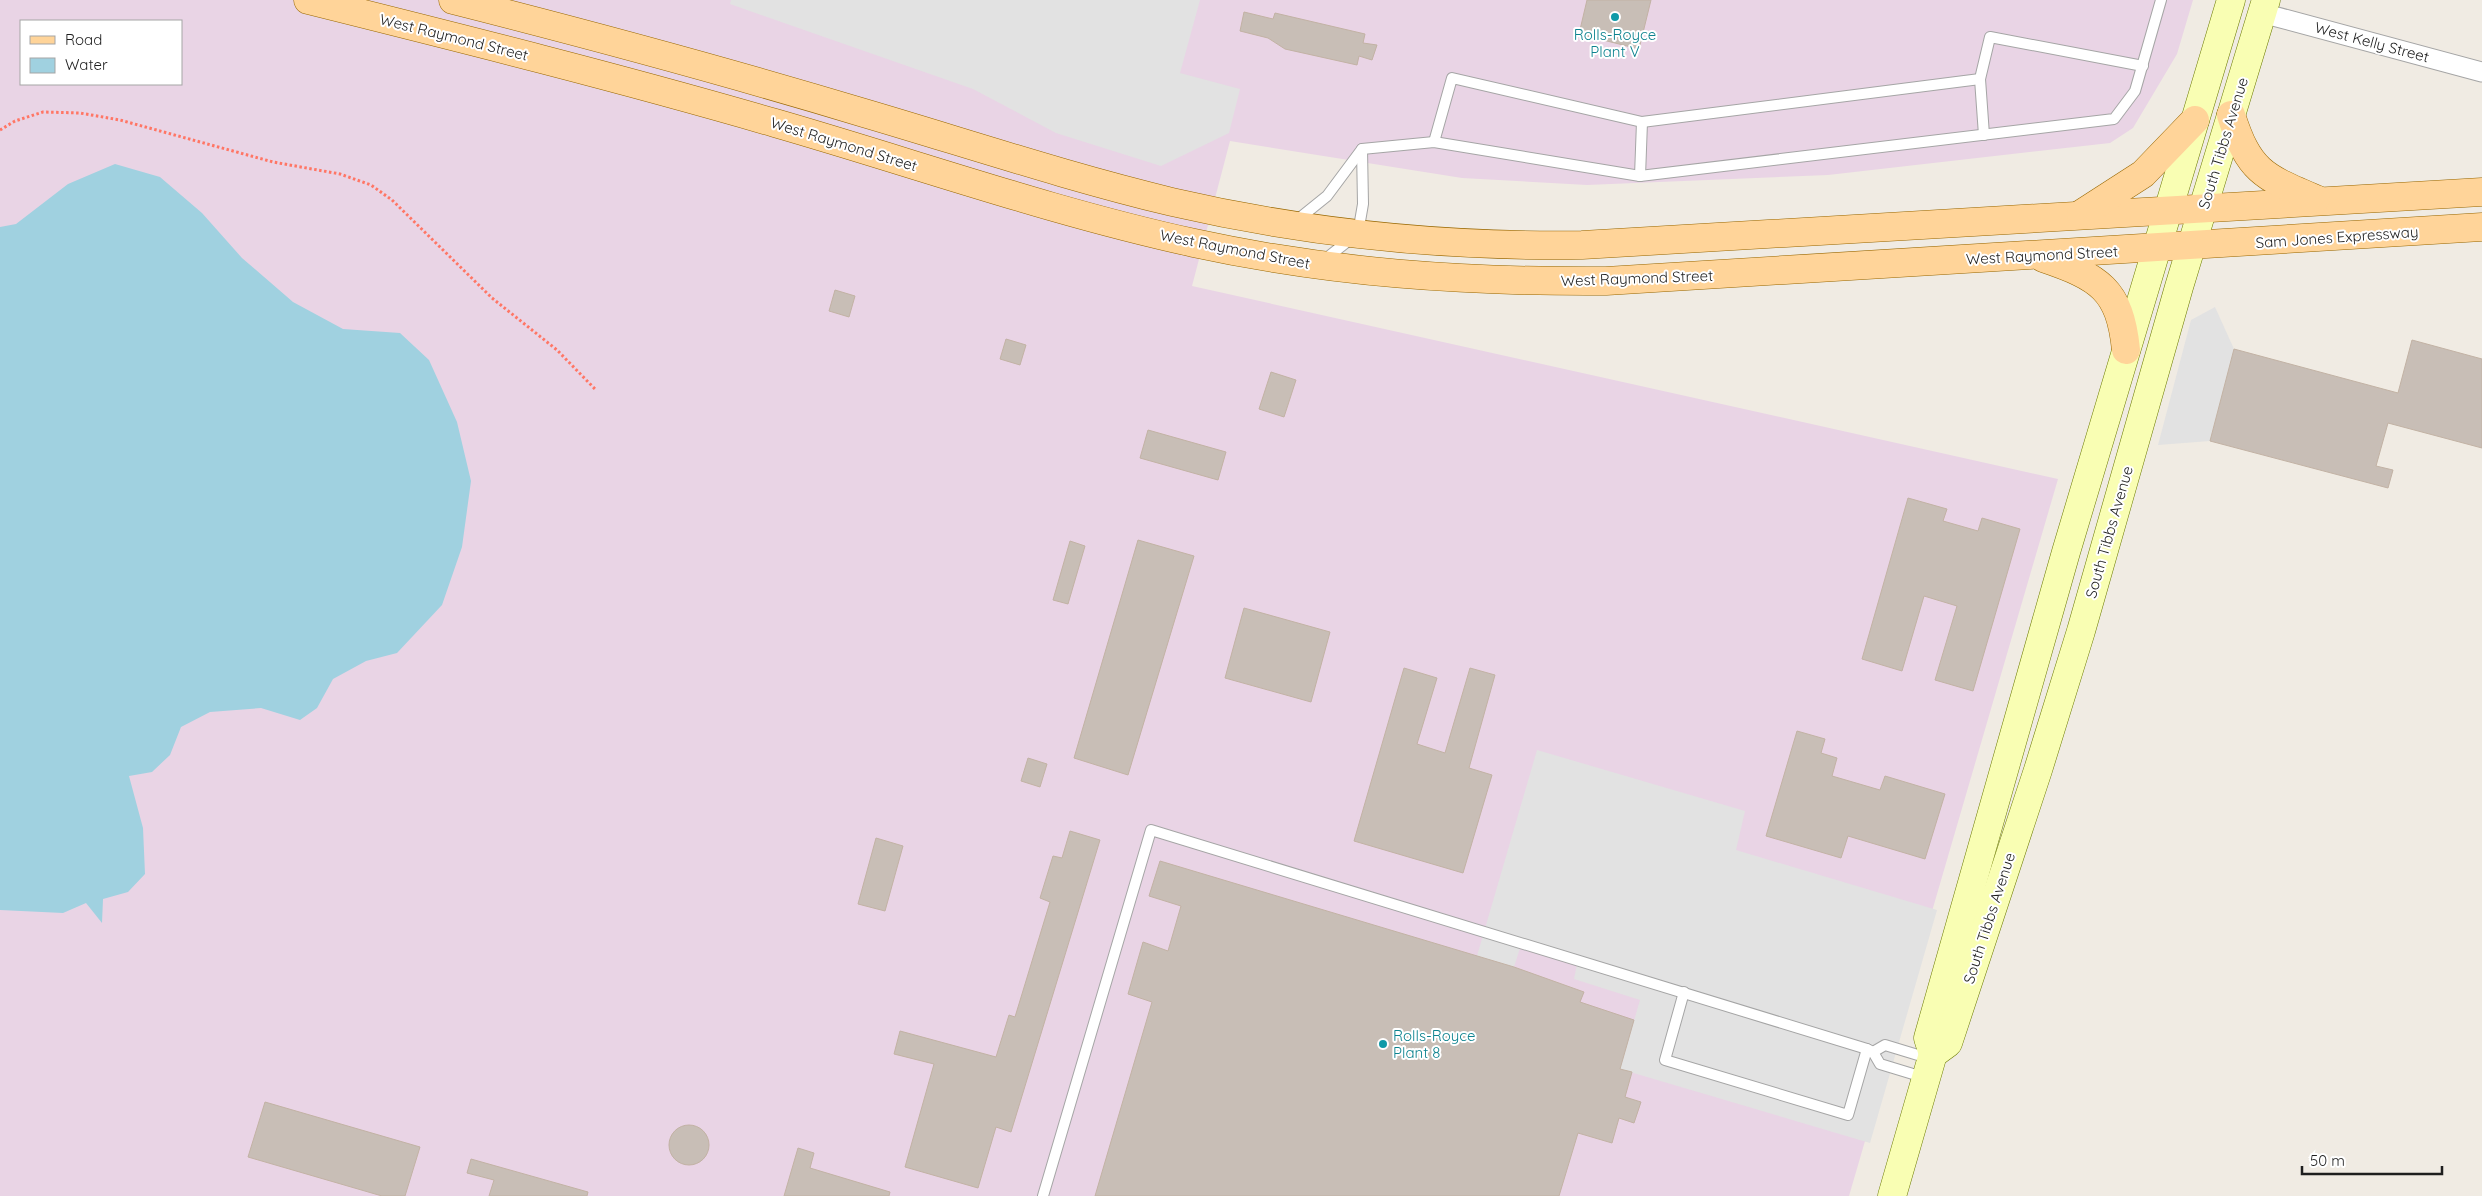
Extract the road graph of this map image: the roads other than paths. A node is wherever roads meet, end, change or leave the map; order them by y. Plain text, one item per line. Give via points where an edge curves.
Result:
1 (308, 0) edge
2 (454, 0) edge
3 (2161, 0) edge
4 (2230, 0) edge
5 (2264, 7) edge
6 (634, 47) junction
7 (2143, 66) junction
8 (2482, 72) edge
9 (1980, 79) junction
10 (624, 80) junction
11 (2231, 115) junction
12 (2195, 120) junction
13 (1642, 122) junction
14 (1984, 135) junction
15 (1434, 142) junction
16 (1362, 149) junction
17 (1640, 176) junction
18 (2482, 192) edge
19 (2322, 202) junction
20 (2202, 209) junction
21 (2168, 211) junction
22 (2076, 217) junction
23 (1291, 225) junction
24 (2482, 228) edge
25 (1358, 233) junction
26 (2192, 246) junction
27 (2157, 248) junction
28 (2035, 255) junction
29 (1317, 265) junction
30 (2126, 350) junction
31 (1684, 992) junction
32 (1870, 1050) junction
33 (1930, 1064) junction
34 (1043, 1196) edge
35 (1892, 1196) edge

1 - 10 main road, West Raymond Street
2 - 6 main road
3 - 7 lane
4 - 12 main road, South Tibbs Avenue
5 - 8 street, West Kelly Street
5 - 11 main road, South Tibbs Avenue
6 - 10 main road
6 - 23 main road via 1161,199
7 - 9 lane via 1990,37
7 - 14 lane via 2136,91 2114,118
9 - 13 lane
9 - 14 lane
10 - 29 main road, West Raymond Street via 1048,205 1191,242
11 - 19 main road via 2243,148 2260,172
11 - 20 main road, South Tibbs Avenue
12 - 21 main road, South Tibbs Avenue
12 - 22 main road via 2143,174
13 - 15 lane via 1452,78
13 - 17 lane
14 - 17 lane
15 - 16 lane
15 - 17 lane
16 - 23 lane via 1327,196
16 - 25 lane via 1363,204
18 - 19 main road
19 - 20 main road
20 - 21 main road
20 - 26 main road, South Tibbs Avenue
21 - 22 main road
21 - 27 main road, South Tibbs Avenue
22 - 25 main road via 1572,245 1460,244
23 - 25 main road
24 - 26 main road, Sam Jones Expressway
25 - 29 lane
26 - 27 main road, West Raymond Street
26 - 33 main road, South Tibbs Avenue via 2038,770 1948,1043
27 - 28 main road, West Raymond Street
27 - 30 main road, South Tibbs Avenue
28 - 29 main road, West Raymond Street via 1606,281 1476,280 1385,274
28 - 30 main road via 2093,279 2106,290 2118,307
30 - 33 main road, South Tibbs Avenue via 1928,1038
31 - 32 lane
31 - 32 lane via 1665,1060 1848,1115
31 - 34 lane via 1152,830
32 - 33 lane via 1885,1045
32 - 33 lane via 1880,1064
33 - 35 main road, South Tibbs Avenue

